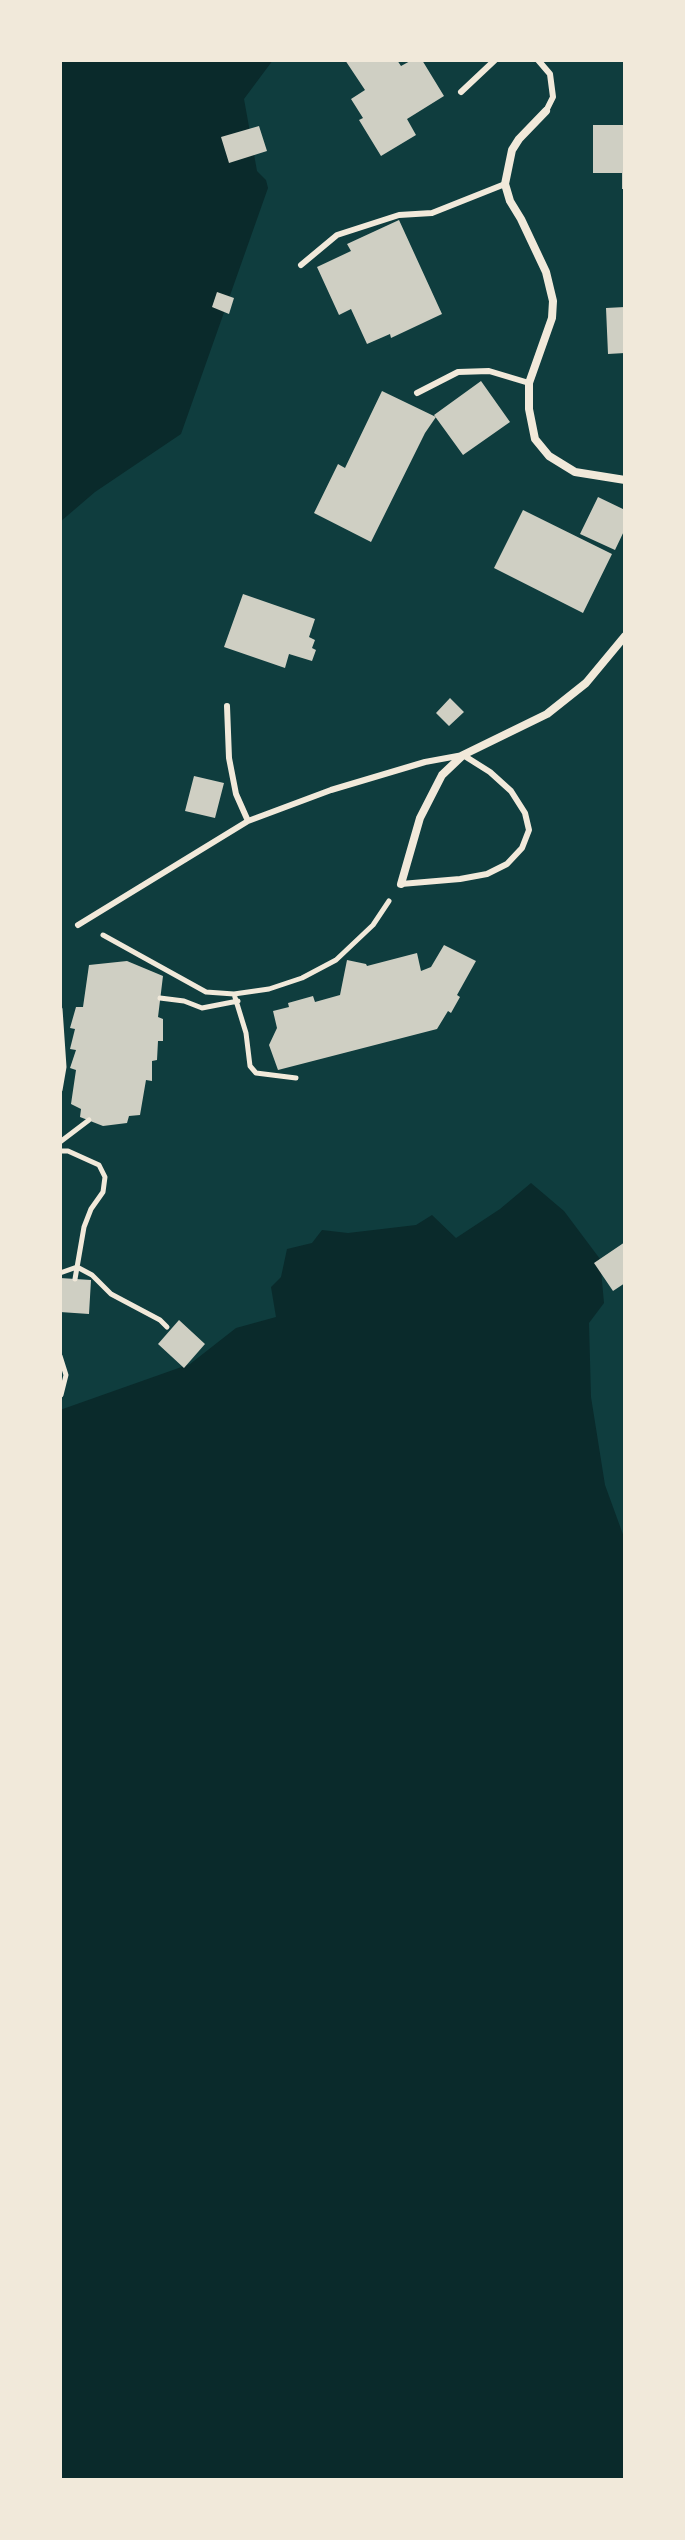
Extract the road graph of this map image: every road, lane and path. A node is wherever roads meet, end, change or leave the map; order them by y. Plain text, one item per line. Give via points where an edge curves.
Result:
1 (495, 60) edge
2 (538, 60) edge
3 (461, 92) dead end
4 (546, 111) joint
5 (505, 184) junction
6 (301, 265) dead end
7 (529, 383) junction
8 (417, 393) dead end
9 (625, 480) edge
10 (625, 636) edge
11 (227, 706) dead end
12 (463, 755) junction
13 (248, 821) junction
14 (401, 884) junction
15 (80, 924) joint
16 (234, 994) junction
17 (160, 998) dead end
18 (238, 1001) junction
19 (60, 1009) edge
20 (296, 1078) dead end
21 (60, 1090) edge
22 (89, 1120) dead end
23 (60, 1128) edge
24 (66, 1135) junction
25 (60, 1142) edge
26 (60, 1151) edge
27 (77, 1267) junction
28 (60, 1273) edge
29 (75, 1279) dead end
30 (167, 1327) dead end
31 (60, 1356) edge
32 (61, 1395) edge

1 - 3 lane
2 - 4 lane via 550,74 553,97
4 - 5 street via 512,150
5 - 6 lane via 432,213 399,215 337,235
5 - 7 street via 546,272 553,301
7 - 8 lane via 489,371 458,372
7 - 9 street via 535,439 549,456 575,472
10 - 12 street via 586,683 547,714
11 - 13 lane via 229,758
12 - 13 lane via 331,790
12 - 14 street via 442,775 420,818
12 - 14 lane via 511,791 525,813 529,830 522,848 487,874
13 - 15 lane
14 - 16 path via 373,925 336,960 302,978
15 - 16 path via 206,992
16 - 18 path
17 - 18 path via 202,1008
18 - 20 path via 250,1066 256,1073
19 - 21 path
22 - 24 path
23 - 24 path
24 - 25 path
26 - 27 path via 99,1165 105,1177 84,1227
27 - 28 path
27 - 29 path
27 - 30 path
31 - 32 path via 66,1375

